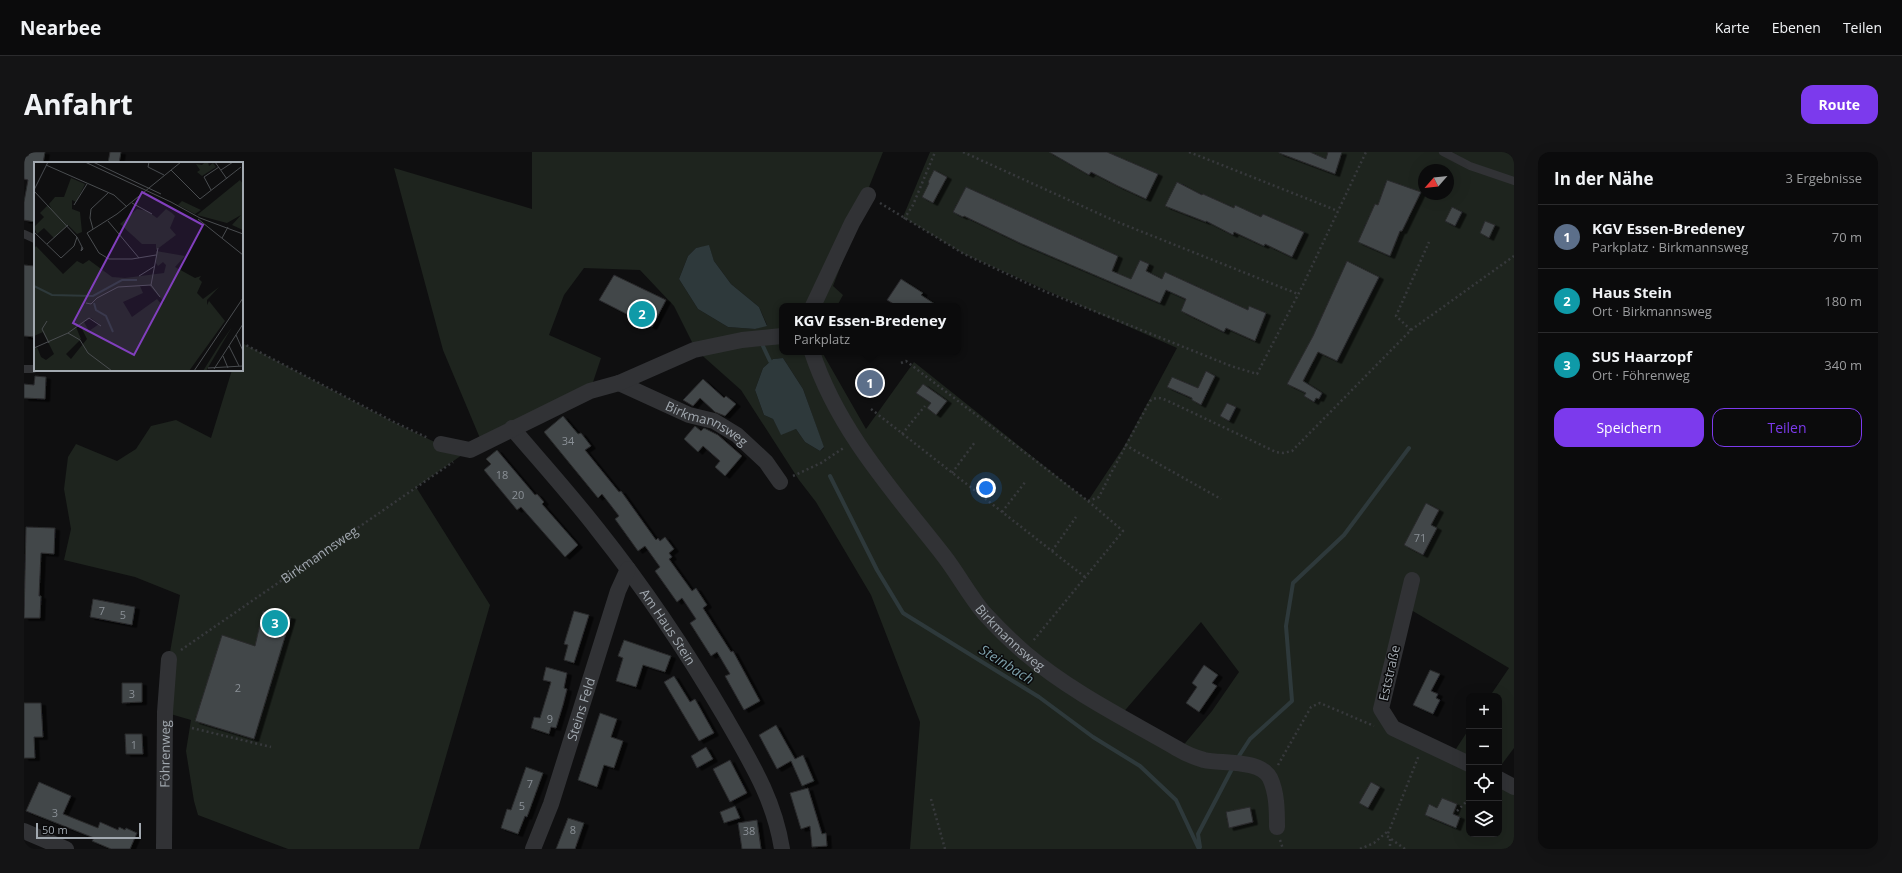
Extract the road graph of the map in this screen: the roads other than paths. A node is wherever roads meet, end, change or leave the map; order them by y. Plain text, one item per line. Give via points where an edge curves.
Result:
1 (1443, 152) edge
2 (1462, 152) edge
3 (1459, 160) junction
4 (1514, 181) edge
5 (868, 195) road end
6 (24, 234) edge
7 (34, 239) edge
8 (814, 303) edge
9 (779, 336) edge
10 (813, 355) edge
11 (24, 369) edge
12 (33, 370) dead end
13 (619, 383) junction
14 (512, 428) junction
15 (441, 444) road end
16 (780, 482) road end
17 (628, 569) junction
18 (1412, 580) dead end
19 (169, 658) road end
20 (1466, 763) edge
21 (1502, 781) edge
22 (1514, 787) edge
23 (1277, 827) dead end
24 (24, 831) edge
25 (66, 849) edge
26 (164, 849) edge
27 (533, 849) edge
28 (782, 849) edge

1 - 3 lane
2 - 3 lane
3 - 4 lane
5 - 8 street via 852,222
6 - 7 lane
9 - 13 street via 742,340 694,350
10 - 23 street, Birkmannsweg via 830,397 879,475 950,563 984,612 1025,653 1082,695 1190,756 1252,766 1262,771 1269,777 1276,802
11 - 12 lane
13 - 14 street via 590,391
13 - 16 street, Birkmannsweg via 689,415 714,421 737,434 766,462
14 - 15 street via 470,450
14 - 17 street, Am Haus Stein via 598,529
17 - 27 street, Steins Feld via 618,591 551,804
17 - 28 street, Am Haus Stein via 704,681 761,779 772,806
18 - 20 street, Eststraße via 1381,709 1393,728
19 - 26 street, Föhrenweg via 165,712
21 - 22 street
24 - 25 street

